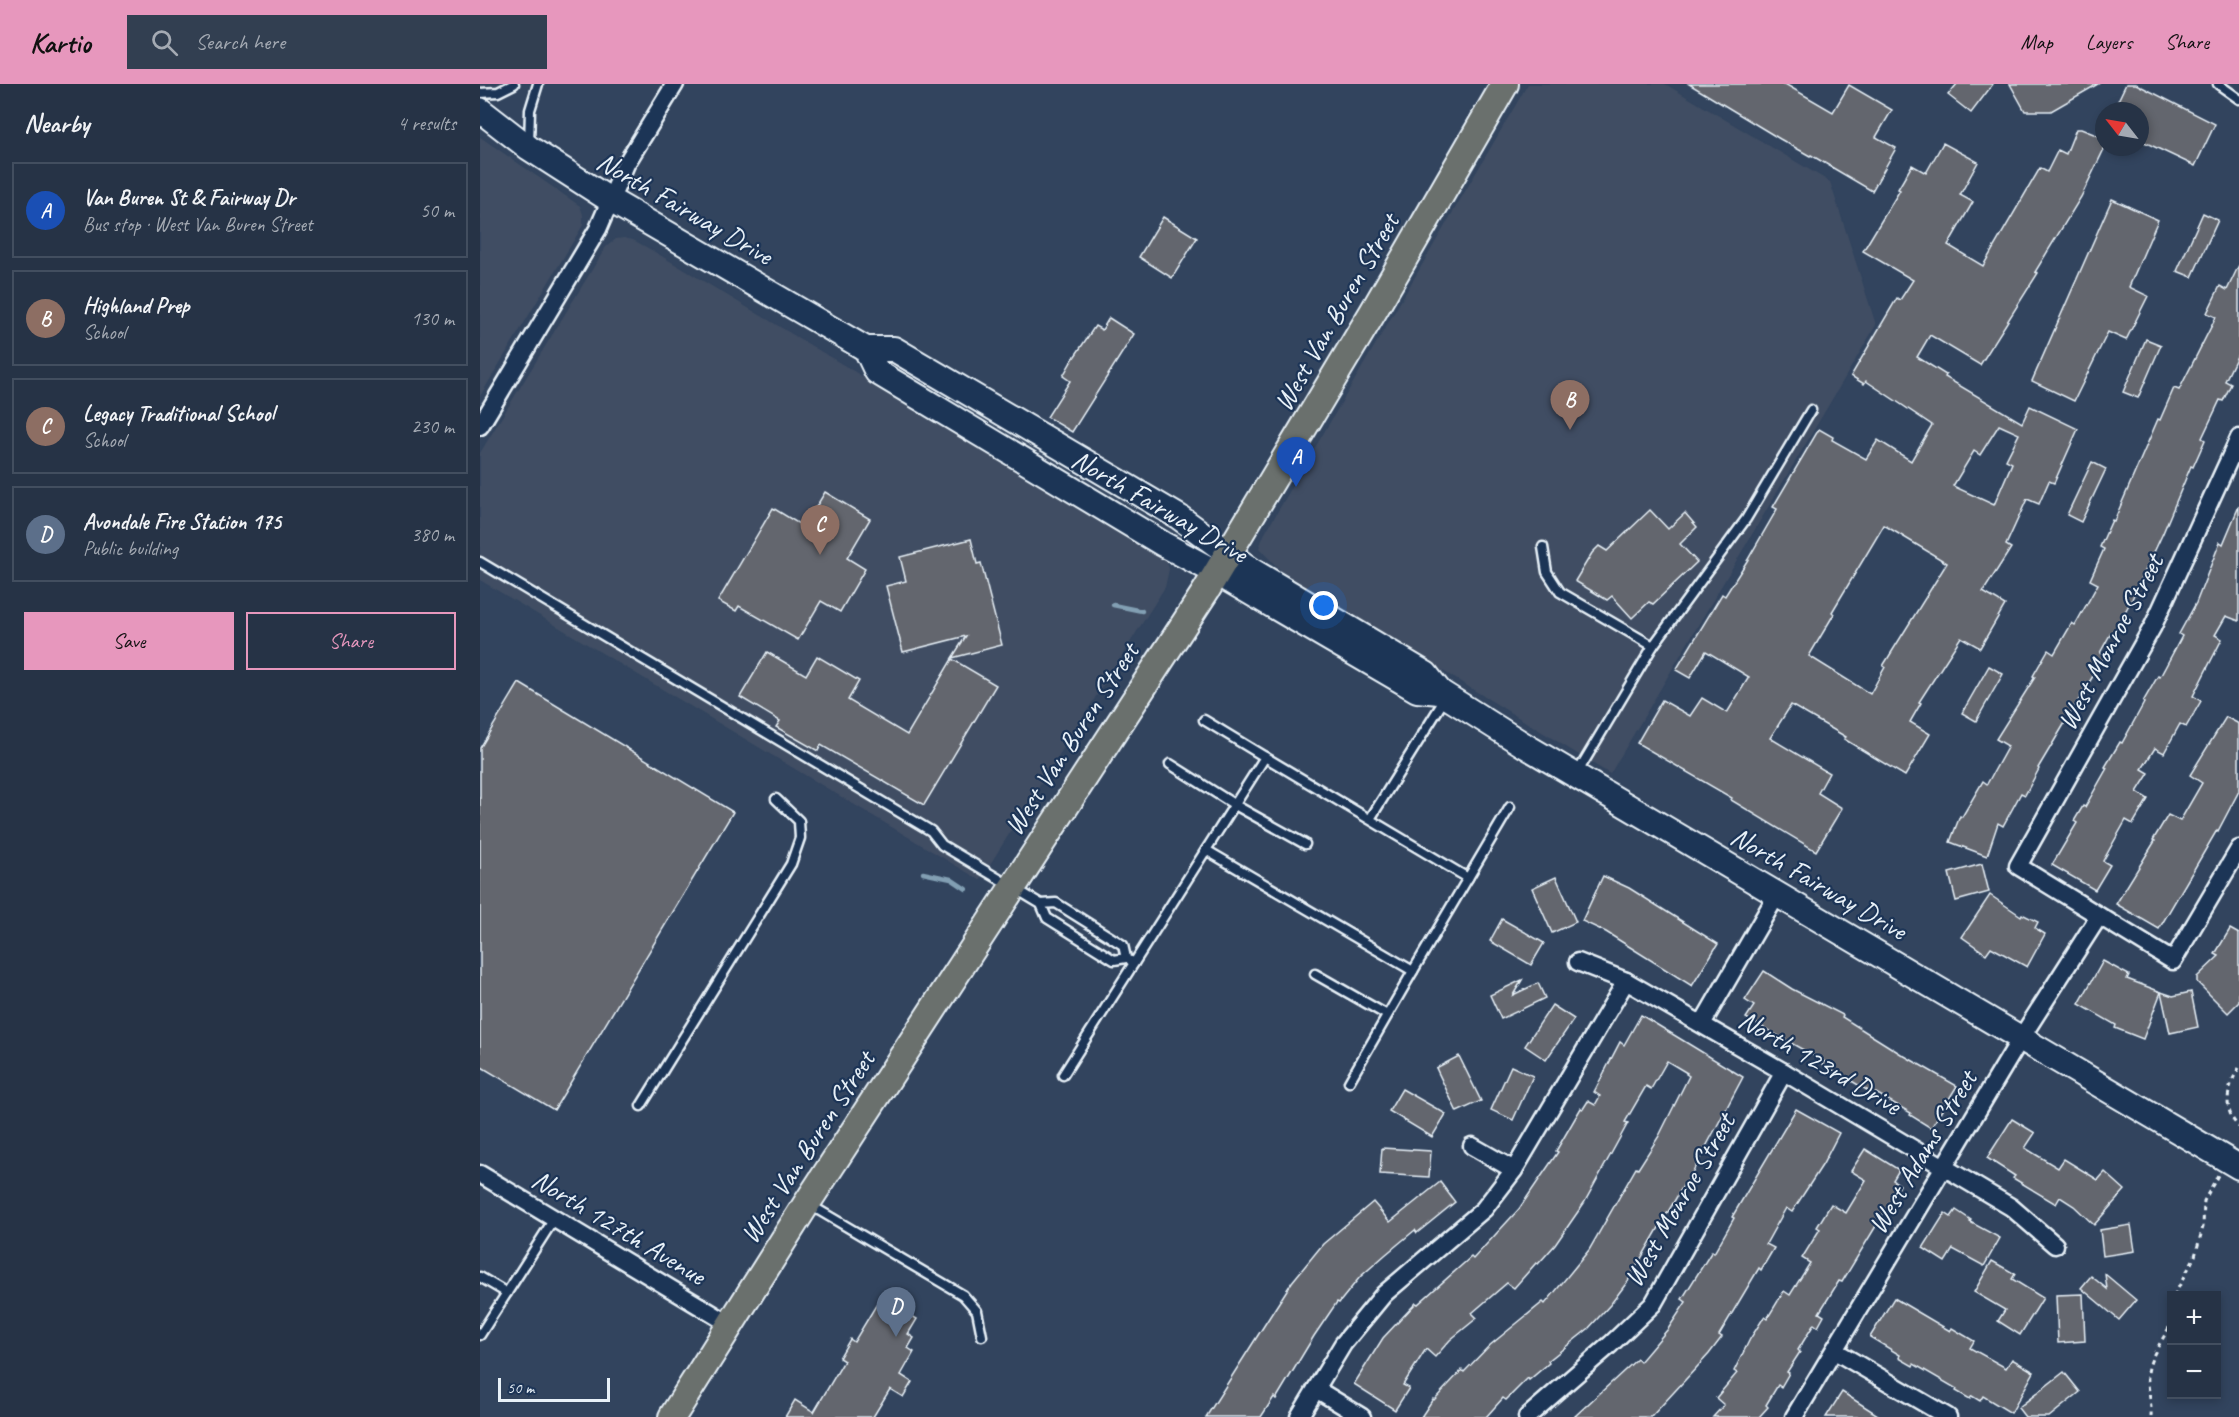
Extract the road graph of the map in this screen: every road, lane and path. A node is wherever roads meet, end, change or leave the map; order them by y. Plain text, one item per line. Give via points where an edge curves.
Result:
1 (514, 84) edge
2 (538, 84) edge
3 (675, 84) edge
4 (1505, 84) edge
5 (2218, 84) edge
6 (480, 93) edge
7 (2239, 99) edge
8 (480, 110) edge
9 (529, 148) junction
10 (610, 200) junction
11 (866, 349) junction
12 (1811, 410) dead end
13 (940, 411) junction
14 (480, 426) edge
15 (2239, 438) edge
16 (1071, 453) junction
17 (1543, 547) dead end
18 (480, 562) edge
19 (1223, 563) junction
20 (1653, 646) junction
21 (1443, 694) junction
22 (1204, 720) dead end
23 (1265, 757) junction
24 (1170, 764) dead end
25 (1575, 775) junction
26 (776, 799) dead end
27 (1235, 805) junction
28 (1510, 807) dead end
29 (1370, 819) junction
30 (1305, 844) dead end
31 (2239, 849) edge
32 (1206, 850) junction
33 (1468, 878) junction
34 (1012, 886) junction
35 (1778, 893) junction
36 (1041, 904) junction
37 (2099, 916) junction
38 (1126, 958) junction
39 (1578, 962) dead end
40 (1134, 963) junction
41 (1413, 971) junction
42 (1315, 974) dead end
43 (1626, 981) junction
44 (1387, 1015) junction
45 (1702, 1024) junction
46 (2021, 1038) junction
47 (2239, 1068) edge
48 (1784, 1072) junction
49 (1064, 1075) dead end
50 (1349, 1082) dead end
51 (641, 1106) dead end
52 (2239, 1127) edge
53 (1472, 1146) dead end
54 (1945, 1167) junction
55 (2239, 1167) edge
56 (1514, 1170) junction
57 (480, 1174) edge
58 (2209, 1190) dead end
59 (807, 1203) junction
60 (554, 1219) junction
61 (2055, 1245) dead end
62 (480, 1277) edge
63 (2177, 1291) edge
64 (507, 1293) junction
65 (731, 1325) junction
66 (2167, 1333) edge
67 (480, 1335) edge
68 (982, 1336) dead end
69 (1835, 1351) junction
70 (1316, 1389) junction
71 (672, 1417) edge
72 (1299, 1417) edge
73 (1362, 1417) edge
74 (1527, 1417) edge
75 (1794, 1417) edge
76 (1948, 1417) edge
77 (2151, 1417) edge

1 - 6 lane via 498,92
2 - 9 lane via 530,110
3 - 10 street via 626,164
4 - 19 main road, West Van Buren Street
5 - 7 lane
8 - 9 street, North Fairway Drive
9 - 10 street, North Fairway Drive
10 - 11 street, North Fairway Drive
10 - 14 street via 598,229
11 - 13 street, North Fairway Drive via 877,372
11 - 16 street, North Fairway Drive via 894,349
12 - 20 lane via 1746,519
13 - 16 street via 966,409 1045,453 1063,457
13 - 19 street, North Fairway Drive via 1163,544
15 - 37 street, West Monroe Street via 2153,626 2018,866
16 - 19 street, North Fairway Drive via 1179,517
17 - 20 lane via 1547,572 1560,592
18 - 34 lane via 931,831 942,845
19 - 21 street, North Fairway Drive via 1417,690
19 - 34 main road, West Van Buren Street
20 - 25 lane
21 - 25 street, North Fairway Drive
21 - 29 lane
22 - 23 lane
23 - 27 lane
23 - 29 lane
24 - 27 lane
25 - 35 street, North Fairway Drive
26 - 51 lane via 799,821 800,837 791,864
27 - 30 lane
27 - 32 lane
28 - 33 lane
29 - 33 lane
31 - 37 street via 2174,961
32 - 40 lane
32 - 41 lane
33 - 41 lane
34 - 36 lane
34 - 59 main road, West Van Buren Street
35 - 45 street
35 - 46 street, North Fairway Drive
36 - 38 lane via 1047,918 1114,960
36 - 38 lane via 1056,903 1124,945
37 - 46 street, West Adams Street
38 - 40 lane
39 - 43 street, North 123rd Drive
40 - 49 lane
41 - 44 lane
42 - 44 lane
43 - 45 street, North 123rd Drive
43 - 56 street
44 - 50 lane
45 - 48 street, North 123rd Drive
46 - 54 street, West Adams Street
46 - 55 street, North Fairway Drive
47 - 52 path via 2228,1094 2228,1110
48 - 54 street, North 123rd Drive
48 - 74 street, West Monroe Street via 1653,1304
53 - 56 street
54 - 61 street, North 123rd Drive via 2011,1207
54 - 69 street, West Adams Street
56 - 70 street via 1484,1209 1384,1294 1343,1344
57 - 60 street, North 127th Avenue
58 - 63 path via 2195,1256
59 - 65 main road, West Van Buren Street
59 - 68 lane via 963,1295 977,1311
60 - 64 lane
60 - 65 street, North 127th Avenue
62 - 64 lane
64 - 67 lane
65 - 71 main road, West Van Buren Street
66 - 77 path via 2153,1356 2148,1374
69 - 75 street, West Adams Street
69 - 76 street
70 - 72 street
70 - 73 street

